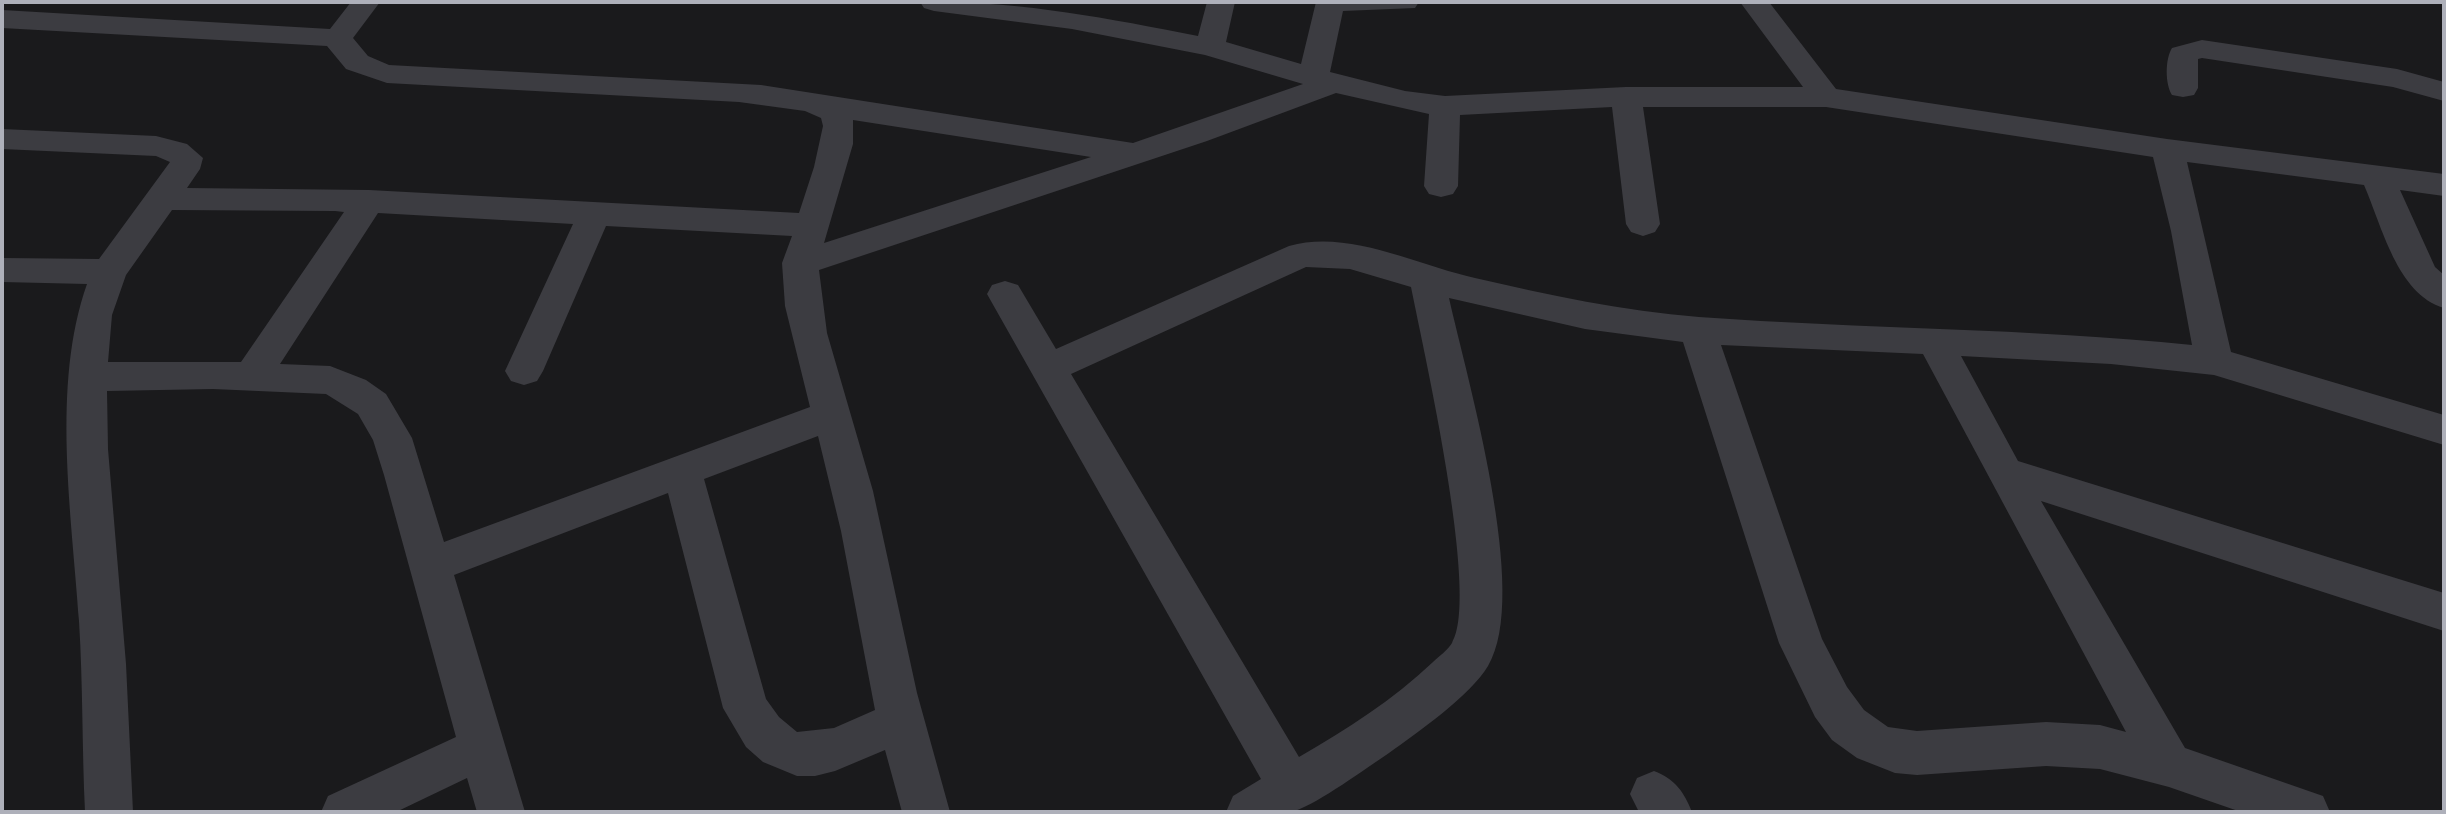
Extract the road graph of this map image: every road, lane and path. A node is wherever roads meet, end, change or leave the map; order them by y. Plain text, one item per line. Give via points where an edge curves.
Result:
1 (366, 2) edge
2 (934, 2) edge
3 (1221, 2) edge
4 (1330, 2) edge
5 (1405, 2) edge
6 (1754, 2) edge
7 (2, 19) edge
8 (338, 38) junction
9 (1210, 47) junction
10 (1324, 79) junction
11 (2183, 88) dead end
12 (2444, 92) edge
13 (1626, 97) junction
14 (1826, 97) junction
15 (824, 106) junction
16 (1445, 106) junction
17 (2, 139) edge
18 (2167, 149) junction
19 (1136, 154) junction
20 (2377, 177) junction
21 (2444, 185) edge
22 (1441, 186) dead end
23 (163, 200) junction
24 (369, 201) junction
25 (594, 214) junction
26 (1643, 224) dead end
27 (812, 225) junction
28 (800, 263) junction
29 (2, 270) edge
30 (109, 272) junction
31 (1427, 280) junction
32 (1005, 294) dead end
33 (2444, 295) edge
34 (1698, 330) junction
35 (1934, 341) junction
36 (2214, 361) junction
37 (1048, 368) junction
38 (524, 371) dead end
39 (252, 376) junction
40 (88, 377) junction
41 (831, 415) junction
42 (2444, 430) edge
43 (682, 471) junction
44 (2004, 473) junction
45 (429, 566) junction
46 (2444, 612) edge
47 (900, 721) junction
48 (481, 748) junction
49 (2169, 765) junction
50 (1265, 804) edge
51 (109, 812) edge
52 (345, 812) edge
53 (501, 812) edge
54 (926, 812) edge
55 (2306, 812) edge

1 - 8 street
2 - 9 street via 1072,20
3 - 9 street
4 - 5 street
4 - 10 street
6 - 14 street
7 - 8 street
8 - 15 street via 346,56 387,74 710,91
9 - 10 street
10 - 16 street via 1405,101
10 - 19 street via 1251,115
11 - 12 street via 2183,54 2202,48 2397,78
13 - 14 street
13 - 16 street
13 - 26 street
14 - 18 street
15 - 19 street
15 - 27 street via 840,122 839,132
16 - 22 street
17 - 23 street via 176,151 187,158
18 - 20 street
18 - 36 street
19 - 28 street
20 - 21 street
20 - 33 street via 2421,274
23 - 24 street
23 - 30 street
24 - 25 street
24 - 39 street
25 - 27 street
25 - 38 street
27 - 28 street
28 - 41 street via 805,311
29 - 30 street
30 - 40 street via 94,315
31 - 34 street via 1585,316
31 - 37 street via 1360,257 1301,255
31 - 50 street via 1480,545 1483,603 1474,650 1438,689 1396,722
32 - 37 street
34 - 35 street
34 - 49 street via 1801,643 1848,725 1873,743 1895,751 2046,744 2100,747
35 - 36 street via 2111,350
35 - 44 street
36 - 42 street
37 - 50 street
39 - 40 street
39 - 45 street via 330,380 372,404 392,438
40 - 51 street
41 - 43 street
41 - 47 street via 853,487
43 - 45 street
43 - 47 street via 742,696 756,726 782,750 800,756 821,754
44 - 46 street
44 - 49 street
45 - 48 street
47 - 54 street
48 - 52 street
48 - 53 street
49 - 55 street

